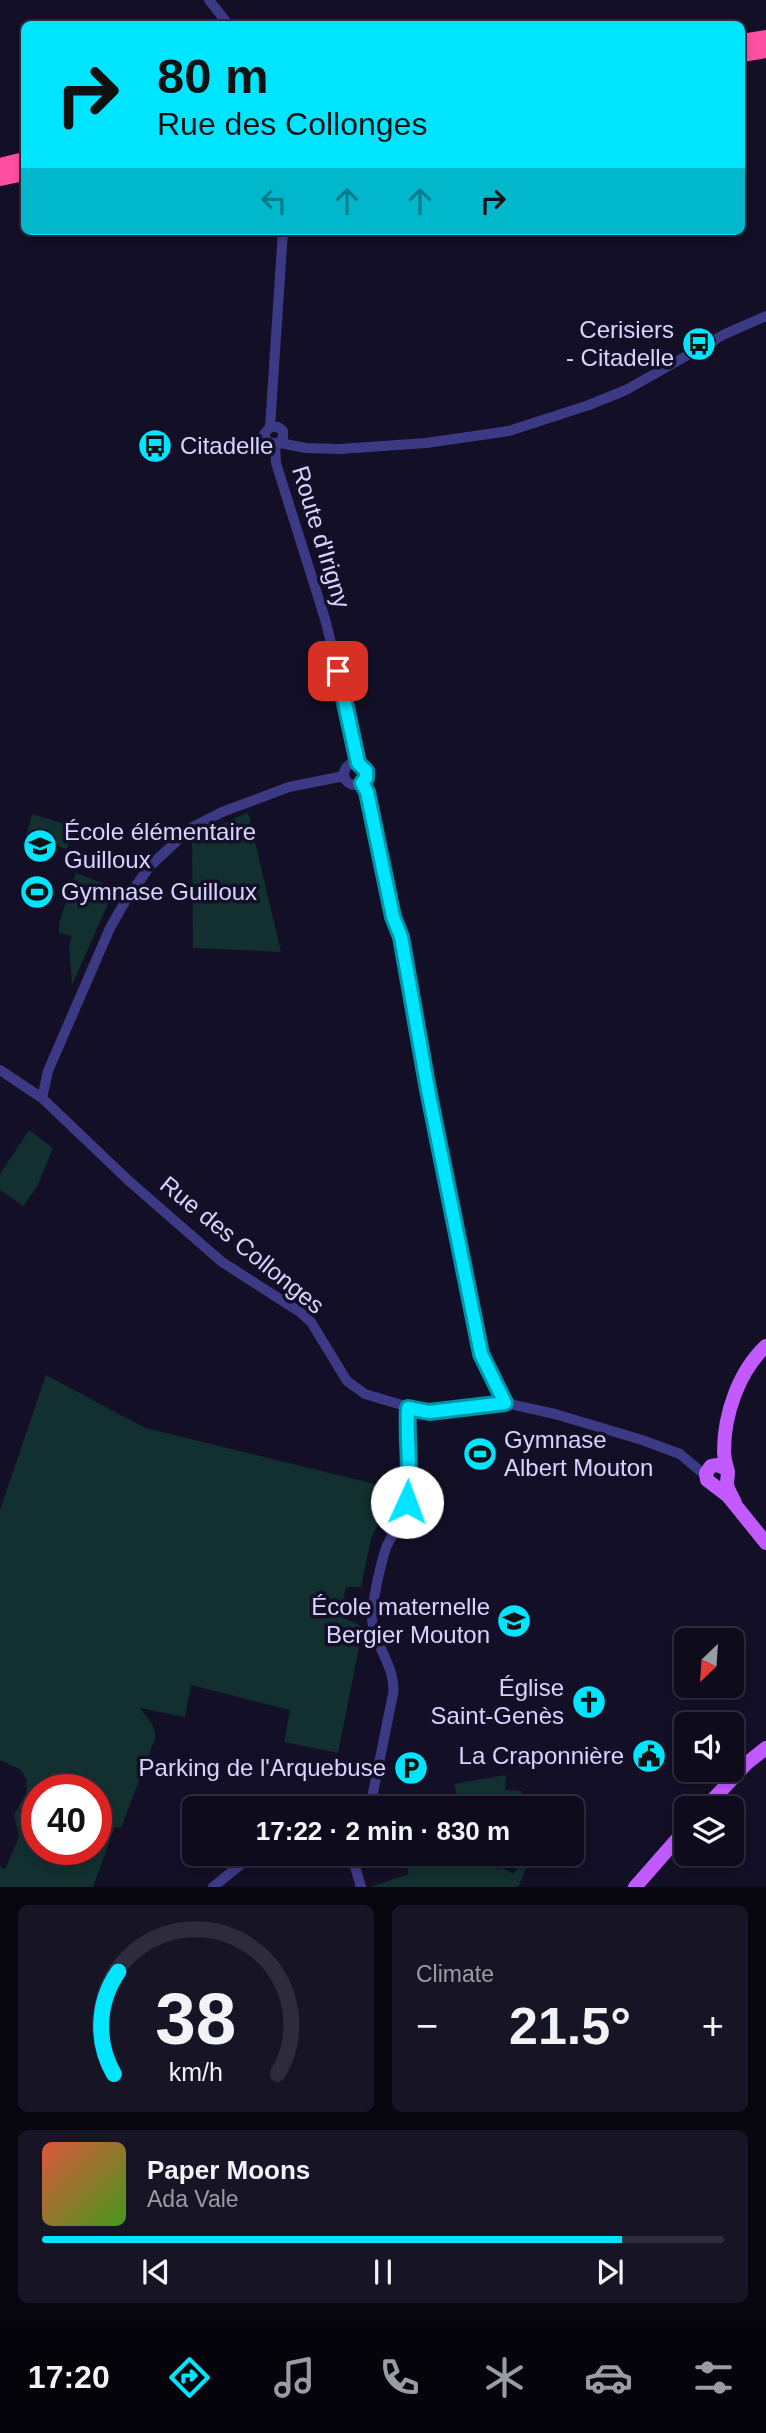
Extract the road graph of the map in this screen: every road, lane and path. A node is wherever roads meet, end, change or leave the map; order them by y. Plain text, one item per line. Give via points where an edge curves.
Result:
1 (209, 0) edge
2 (226, 21) edge
3 (766, 38) edge
4 (745, 42) edge
5 (766, 50) edge
6 (745, 54) edge
7 (21, 161) edge
8 (0, 166) edge
9 (21, 174) edge
10 (0, 178) edge
11 (283, 235) edge
12 (766, 316) edge
13 (278, 444) junction
14 (358, 763) junction
15 (344, 776) junction
16 (362, 783) junction
17 (0, 1070) edge
18 (38, 1094) junction
19 (766, 1346) edge
20 (505, 1403) junction
21 (408, 1408) junction
22 (717, 1475) junction
23 (766, 1543) edge
24 (766, 1748) edge
25 (374, 1796) edge
26 (716, 1796) edge
27 (674, 1843) edge
28 (239, 1866) edge
29 (355, 1866) edge
30 (213, 1887) edge
31 (361, 1887) edge
32 (635, 1887) edge

1 - 2 street
3 - 4 highway
5 - 6 highway
7 - 8 highway
9 - 10 highway
11 - 13 street, Route d'Irigny via 270,427 283,431
12 - 13 street via 626,390 509,431 340,449
13 - 14 street, Route d'Irigny via 276,463 325,619
14 - 15 street via 348,766
14 - 16 street via 366,771
15 - 16 street via 351,784
15 - 18 street via 289,787 222,813 191,828 150,866 110,928
16 - 20 street via 401,937 481,1354
17 - 18 street, Rue des Collonges
18 - 21 street, Rue des Collonges via 194,1240 311,1322 355,1389
19 - 22 main road via 735,1395
20 - 21 street, Rue des Collonges via 429,1412
20 - 22 street, Rue des Collonges via 631,1436 680,1454
21 - 25 street via 407,1502 386,1550 372,1618 394,1686
22 - 23 main road
24 - 26 main road
27 - 32 main road
28 - 30 street
29 - 31 street

